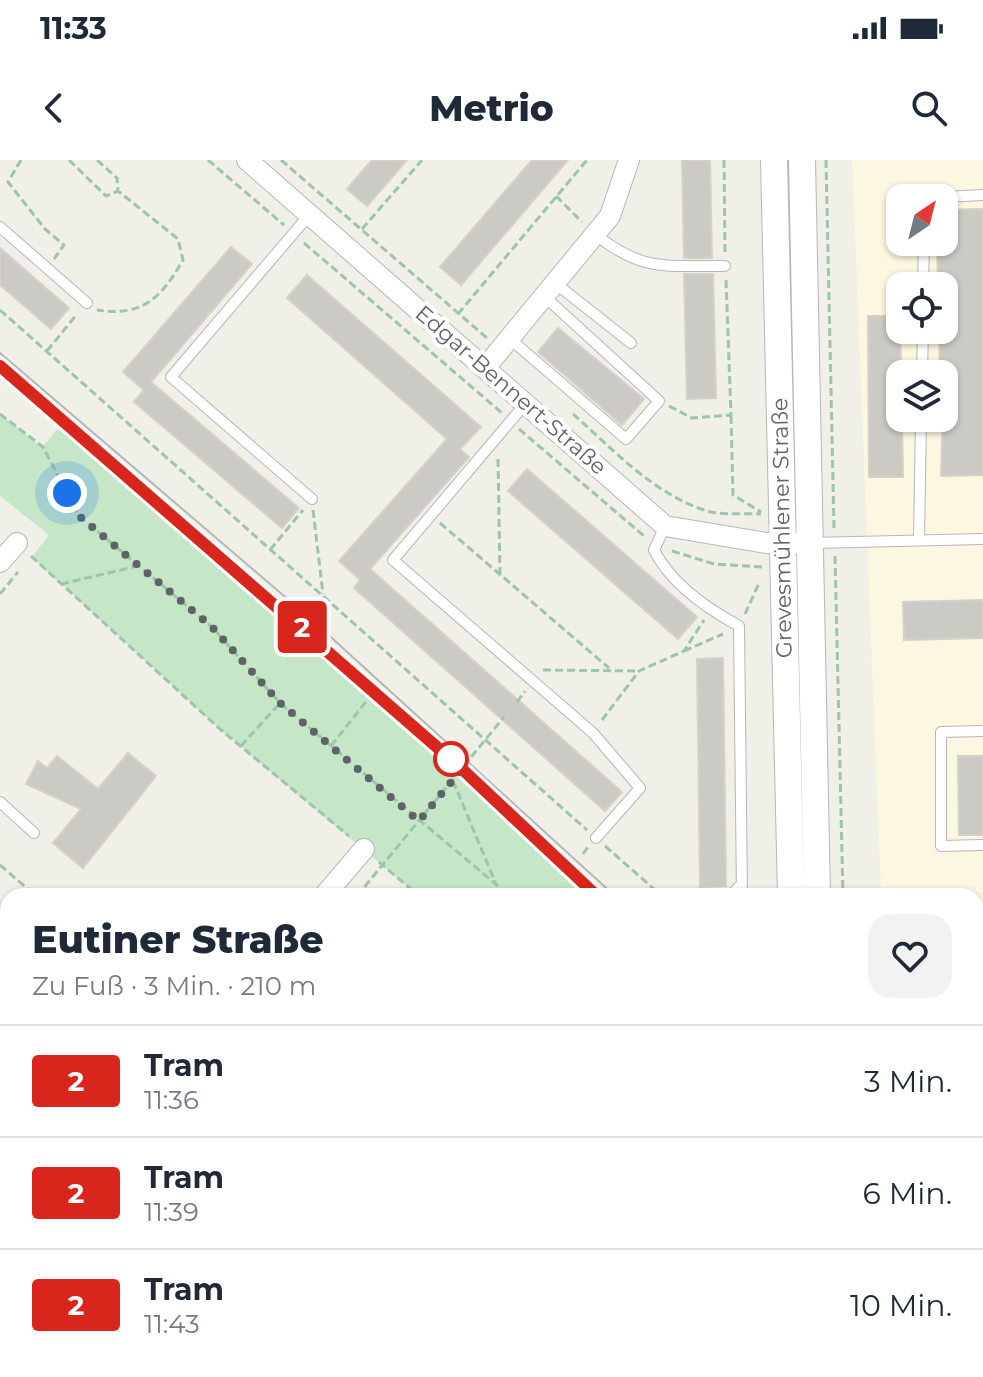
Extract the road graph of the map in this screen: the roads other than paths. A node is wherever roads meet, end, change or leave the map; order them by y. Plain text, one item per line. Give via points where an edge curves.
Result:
1 (247, 160) edge
2 (629, 160) edge
3 (774, 160) edge
4 (802, 160) edge
5 (983, 195) edge
6 (958, 196) edge
7 (310, 214) junction
8 (0, 227) edge
9 (595, 234) junction
10 (725, 266) road end
11 (550, 290) junction
12 (86, 304) road end
13 (509, 338) junction
14 (631, 343) dead end
15 (485, 368) junction
16 (526, 403) junction
17 (921, 432) edge
18 (312, 499) road end
19 (665, 526) junction
20 (983, 539) edge
21 (919, 540) junction
22 (796, 543) junction
23 (24, 550) road end
24 (0, 562) edge
25 (983, 731) edge
26 (0, 802) edge
27 (34, 833) dead end
28 (596, 838) road end
29 (983, 845) edge
30 (364, 849) road end
31 (742, 884) junction
32 (331, 888) edge
33 (738, 888) edge
34 (742, 888) edge
35 (791, 888) edge
36 (817, 888) edge

1 - 7 street, Edgar-Bennert-Straße
2 - 9 street via 610,216
3 - 22 street, Grevesmühlener Straße
4 - 22 street, Grevesmühlener Straße
5 - 6 lane
7 - 15 street, Edgar-Bennert-Straße
7 - 18 lane via 171,377
8 - 12 lane
9 - 10 lane via 622,256 647,265
9 - 11 street
11 - 13 street
11 - 13 lane via 659,401 626,439
11 - 14 lane
13 - 15 street
15 - 16 street, Edgar-Bennert-Straße
16 - 19 street, Edgar-Bennert-Straße
16 - 28 lane via 393,560 593,733 640,788
17 - 21 lane
19 - 22 street
19 - 31 lane via 654,550 663,568 710,610 739,626
20 - 21 lane
21 - 22 lane
22 - 35 street, Grevesmühlener Straße
22 - 36 street, Grevesmühlener Straße
23 - 24 street
25 - 29 lane via 941,732 941,846
26 - 27 lane
30 - 32 street
31 - 33 lane
31 - 34 lane

